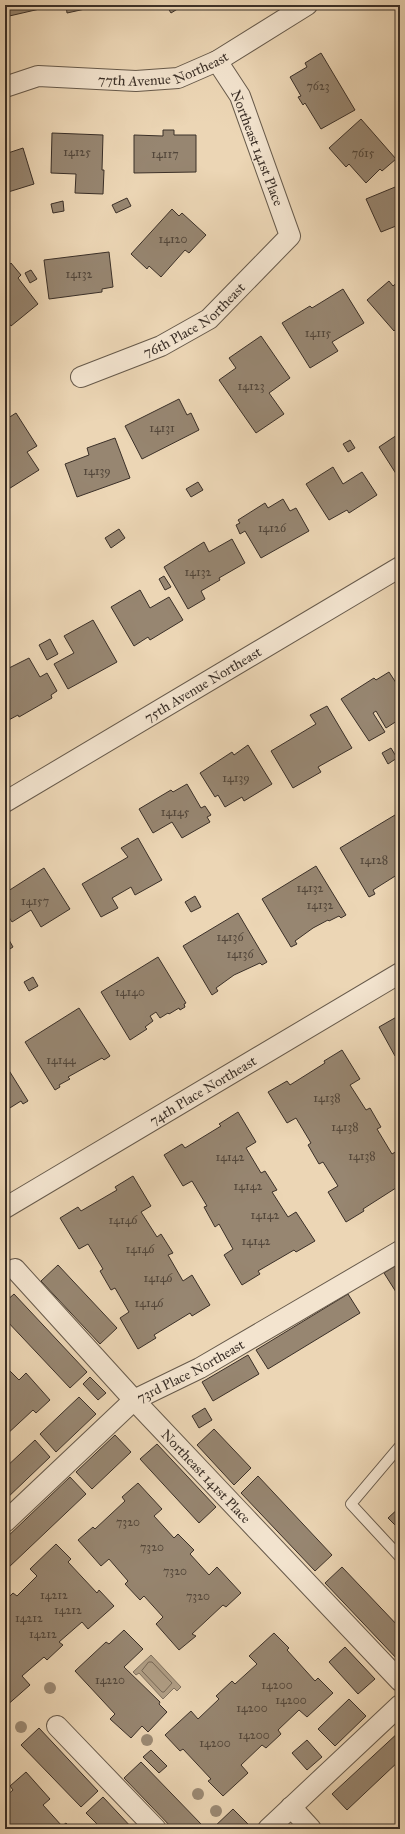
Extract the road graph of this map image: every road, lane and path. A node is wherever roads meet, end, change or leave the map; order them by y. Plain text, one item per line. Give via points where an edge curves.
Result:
1 (307, 5) edge
2 (218, 61) junction
3 (5, 87) edge
4 (290, 236) joint
5 (81, 377) dead end
6 (400, 567) edge
7 (5, 802) edge
8 (400, 973) edge
9 (5, 1208) edge
10 (400, 1251) edge
11 (15, 1269) dead end
12 (134, 1400) junction
13 (400, 1446) edge
14 (5, 1522) edge
15 (400, 1557) edge
16 (400, 1681) edge
17 (400, 1705) edge
18 (57, 1726) dead end
19 (291, 1807) junction
20 (156, 1829) edge
21 (268, 1829) edge
22 (311, 1829) edge

1 - 2 street, 77th Avenue Northeast
2 - 3 street, 77th Avenue Northeast via 178,78 136,81 38,76
2 - 4 street, Northeast 141st Place via 240,96
4 - 5 street, 76th Place Northeast via 209,319 161,346
6 - 7 street, 75th Avenue Northeast
8 - 9 street, 74th Place Northeast
10 - 12 street, 73rd Place Northeast via 200,1368
11 - 12 street, Northeast 141st Place
12 - 14 street, 73rd Place Northeast
12 - 16 street, Northeast 141st Place
13 - 15 lane via 351,1504
17 - 19 street
18 - 20 street
19 - 21 street
19 - 22 street

